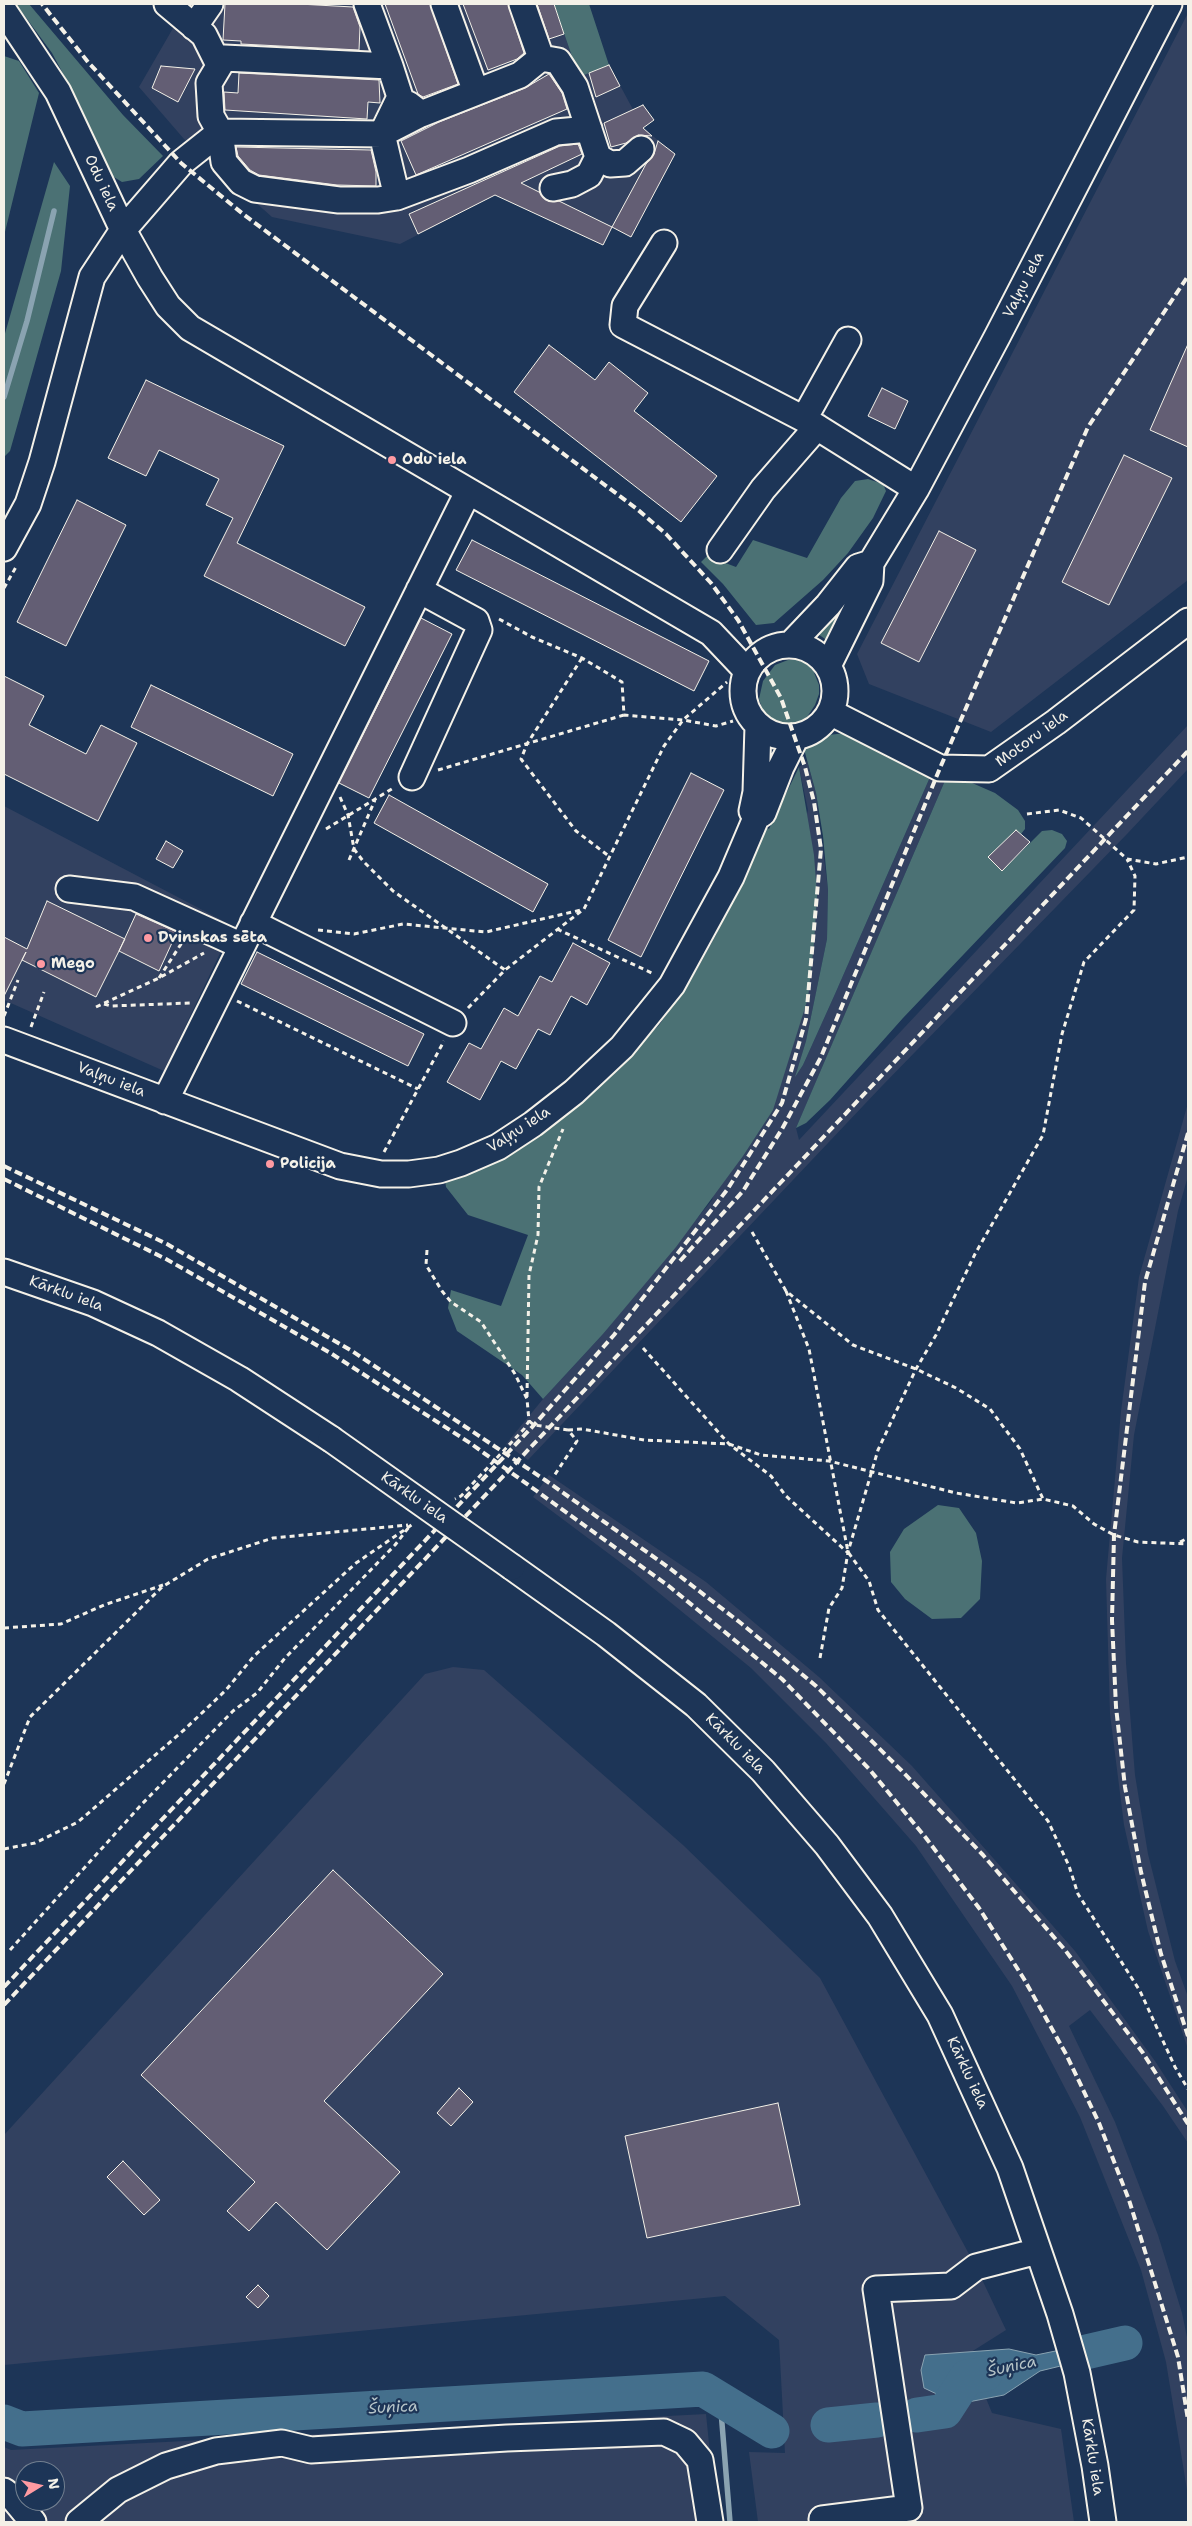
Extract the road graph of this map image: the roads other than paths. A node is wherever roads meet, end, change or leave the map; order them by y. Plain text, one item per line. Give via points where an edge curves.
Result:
1 (166, 4) edge
2 (210, 4) edge
3 (367, 4) edge
4 (444, 4) edge
5 (522, 4) edge
6 (1170, 4) edge
7 (4, 11) edge
8 (194, 28) junction
9 (13, 36) edge
10 (541, 58) junction
11 (219, 65) junction
12 (390, 66) junction
13 (476, 92) junction
14 (400, 97) junction
15 (420, 114) junction
16 (588, 129) junction
17 (220, 132) junction
18 (382, 134) junction
19 (641, 149) dead end
20 (598, 157) junction
21 (553, 188) dead end
22 (397, 197) junction
23 (123, 230) junction
24 (664, 243) dead end
25 (848, 340) dead end
26 (810, 423) junction
27 (916, 489) junction
28 (468, 492) junction
29 (4, 548) edge
30 (720, 550) dead end
31 (872, 564) junction
32 (419, 590) junction
33 (1188, 620) edge
34 (790, 645) junction
35 (828, 666) junction
36 (737, 677) junction
37 (830, 712) junction
38 (758, 726) junction
39 (796, 737) junction
40 (412, 777) road end
41 (756, 818) junction
42 (69, 889) dead end
43 (253, 923) junction
44 (235, 942) junction
45 (453, 1024) road end
46 (4, 1040) edge
47 (165, 1101) junction
48 (4, 1272) edge
49 (1038, 2251) junction
50 (4, 2491) edge
51 (822, 2519) dead end
52 (29, 2521) edge
53 (79, 2522) edge
54 (710, 2522) edge
55 (1103, 2522) edge

1 - 8 street
2 - 8 street
3 - 12 street
4 - 13 street
5 - 10 street
6 - 27 street, Vaļņu iela
7 - 9 street, Odu iela
8 - 11 street via 204,35
9 - 23 street, Odu iela via 58,92
10 - 13 street via 520,75
10 - 16 street via 558,61 575,87
11 - 12 street via 224,58
11 - 17 street via 209,83 211,116
12 - 14 street
13 - 15 street
14 - 15 street
14 - 18 street
15 - 18 street
16 - 20 street
16 - 22 street via 556,132
17 - 18 street
17 - 22 street via 224,162 241,182 255,189 339,200
17 - 23 street via 181,163
18 - 22 street
19 - 20 street via 625,163 610,164
20 - 21 street via 589,175 572,184
23 - 28 street, Odu iela via 168,306 190,328
23 - 29 street via 92,277 42,462 28,504
24 - 26 street via 625,306 623,325
25 - 26 street
26 - 27 street
26 - 30 street
27 - 31 street, Vaļņu iela
28 - 32 street
28 - 36 street, Odu iela via 711,633
31 - 34 street via 858,567
31 - 35 street via 870,580
32 - 40 street via 476,621 479,630
32 - 43 street
33 - 37 street, Motoru iela via 1056,722 989,769 940,768
34 - 35 street via 818,655
34 - 36 street via 759,656
35 - 37 street via 835,696
36 - 38 street via 744,685 744,700 749,714
37 - 39 street via 822,724
38 - 39 street via 783,737
38 - 41 street via 756,792 752,811
39 - 41 street via 763,813
41 - 47 street, Vaļņu iela via 731,877 672,985 622,1047 574,1092 498,1147 439,1170 381,1174 332,1163
42 - 44 street via 134,897
43 - 44 street
43 - 45 street
44 - 47 street via 216,997
46 - 47 street, Vaļņu iela
48 - 49 street, Kārklu iela, bridge via 93,1303 158,1333 239,1379 331,1439 606,1634 696,1705 762,1771 827,1845 880,1916 940,2015 1010,2168
49 - 51 street via 976,2267 951,2286 876,2290 909,2508
49 - 55 street, Kārklu iela via 1077,2374
50 - 52 street
53 - 54 street via 118,2490 166,2466 216,2451 282,2443 311,2450 664,2432 685,2442 700,2460

